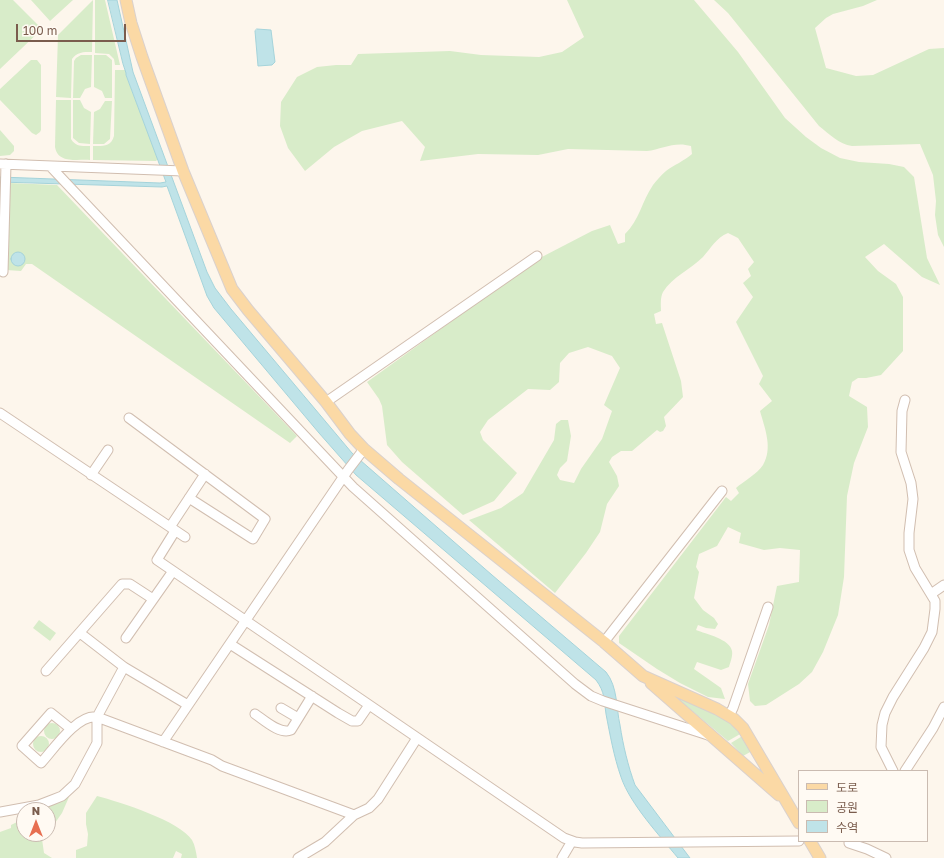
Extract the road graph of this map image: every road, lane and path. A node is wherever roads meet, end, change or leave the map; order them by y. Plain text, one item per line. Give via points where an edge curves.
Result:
1 (126, 0) edge
2 (3, 164) edge
3 (50, 166) junction
4 (182, 172) junction
5 (537, 256) dead end
6 (3, 272) dead end
7 (905, 400) dead end
8 (326, 402) junction
9 (0, 413) edge
10 (129, 418) dead end
11 (108, 450) dead end
12 (362, 452) junction
13 (345, 473) junction
14 (204, 474) junction
15 (92, 475) junction
16 (722, 491) dead end
17 (188, 498) junction
18 (173, 529) junction
19 (185, 537) dead end
20 (173, 571) junction
21 (944, 585) edge
22 (931, 594) junction
23 (153, 599) junction
24 (768, 608) dead end
25 (246, 621) junction
26 (80, 633) junction
27 (126, 638) dead end
28 (604, 642) junction
29 (230, 644) junction
30 (124, 667) junction
31 (46, 671) dead end
32 (643, 676) junction
33 (312, 696) junction
34 (188, 705) junction
35 (369, 705) junction
36 (944, 707) edge
37 (281, 708) dead end
38 (255, 714) dead end
39 (729, 716) junction
40 (97, 717) junction
41 (298, 718) junction
42 (71, 729) junction
43 (713, 737) junction
44 (417, 738) junction
45 (163, 742) junction
46 (892, 770) edge
47 (906, 770) edge
48 (786, 802) junction
49 (0, 812) edge
50 (354, 815) junction
51 (798, 821) edge
52 (572, 841) junction
53 (798, 841) edge
54 (811, 842) edge
55 (855, 843) edge
56 (298, 858) edge
57 (562, 858) edge
58 (820, 858) edge
59 (886, 858) edge

1 - 4 main road via 142,57
2 - 3 street
2 - 6 street
3 - 4 street
3 - 13 street
4 - 8 main road via 232,288
5 - 8 street
7 - 22 street via 902,411 901,452 913,499 910,550 915,568
8 - 12 main road
9 - 15 street
10 - 14 street
11 - 15 street
12 - 13 street
12 - 28 main road
13 - 25 street
13 - 43 street via 591,696
14 - 17 street
14 - 17 street via 265,519 253,539
15 - 18 street
16 - 28 street
17 - 18 street
18 - 19 street
18 - 20 street via 157,560
20 - 23 street
20 - 25 street
21 - 22 street
22 - 46 street via 935,601 932,632 893,697 882,725 880,747
23 - 26 street via 130,584 122,584
23 - 27 street
24 - 39 street
25 - 29 street
25 - 35 street
26 - 30 street
26 - 31 street
28 - 32 main road
29 - 33 street
29 - 34 street
30 - 34 street
30 - 40 street
32 - 39 main road
32 - 43 main road
33 - 35 street via 352,721 358,721
33 - 41 street
34 - 45 street
35 - 44 street
36 - 47 street
37 - 41 street
38 - 41 street via 284,731 291,730
39 - 48 main road via 743,728
40 - 42 street via 92,716
40 - 45 street
40 - 49 street via 95,748 72,788 62,796 39,805
42 - 42 street via 51,713 22,746 41,763
43 - 48 main road
44 - 50 street via 378,799 369,808
44 - 52 street
45 - 50 street
48 - 51 main road
50 - 56 street via 325,842
52 - 53 street
52 - 57 street
54 - 58 main road
55 - 59 street

